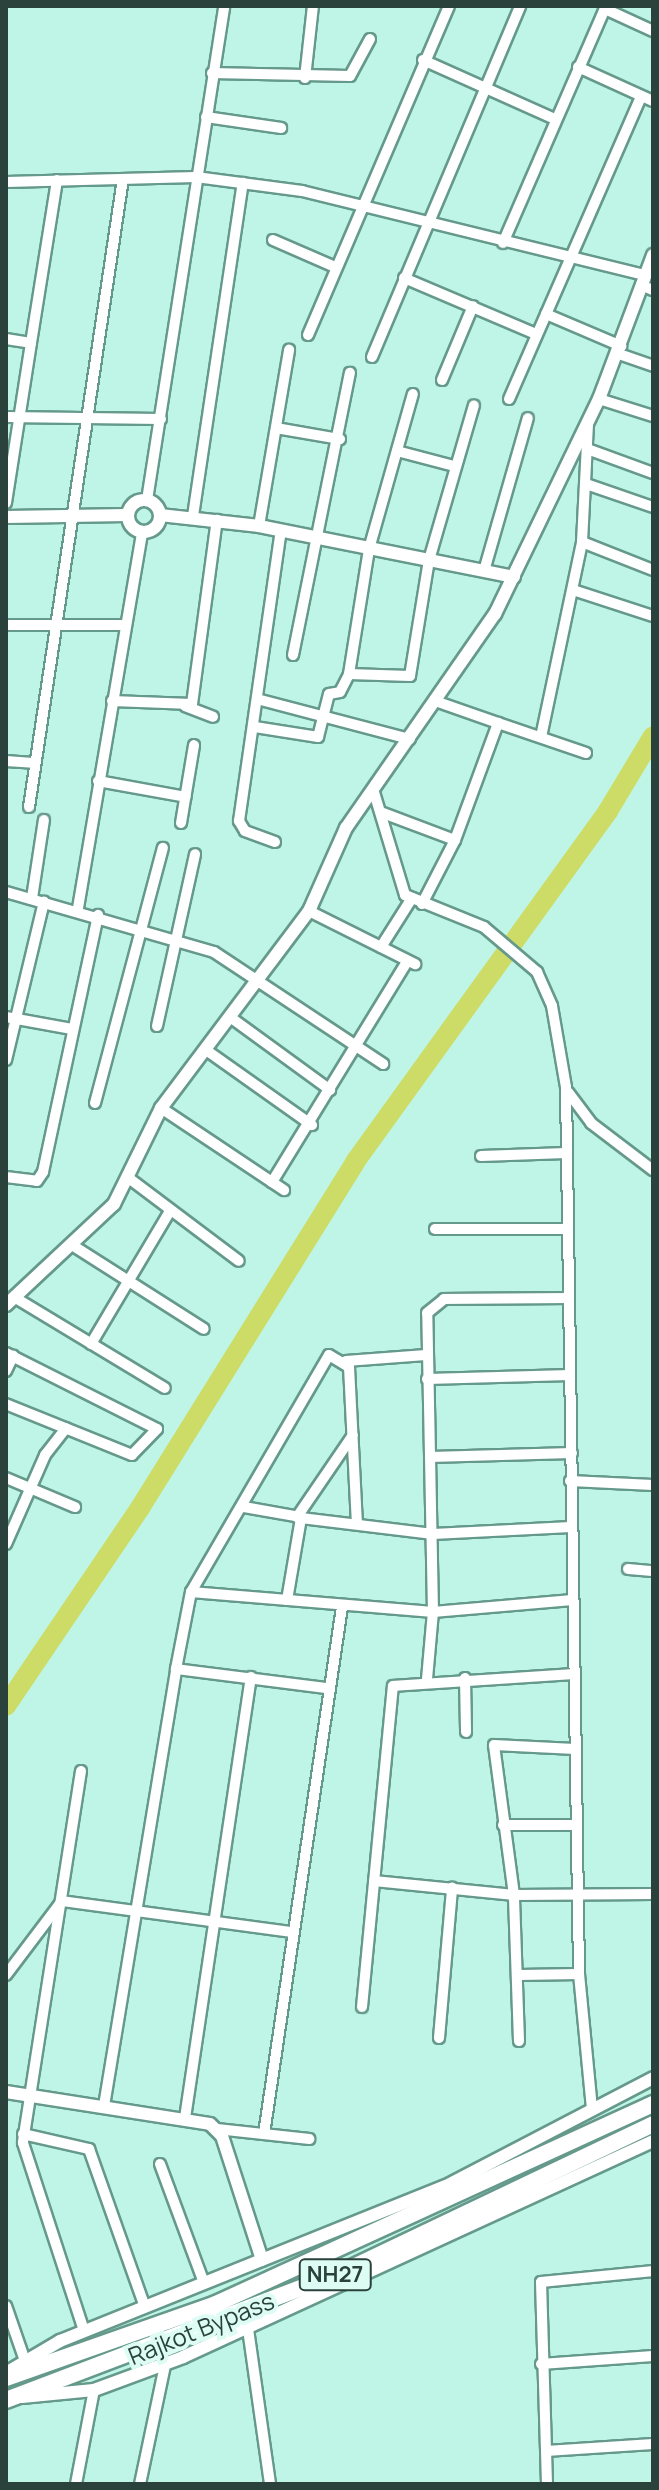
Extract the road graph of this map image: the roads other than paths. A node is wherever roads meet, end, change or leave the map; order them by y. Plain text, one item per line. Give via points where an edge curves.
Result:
1 (224, 6) edge
2 (313, 6) edge
3 (449, 6) edge
4 (520, 6) edge
5 (605, 7) edge
6 (653, 31) edge
7 (370, 39) dead end
8 (423, 60) junction
9 (578, 67) junction
10 (212, 73) junction
11 (305, 78) junction
12 (487, 90) junction
13 (641, 97) junction
14 (653, 101) edge
15 (206, 117) junction
16 (555, 119) junction
17 (281, 128) dead end
18 (196, 177) junction
19 (123, 179) junction
20 (57, 180) junction
21 (6, 182) edge
22 (243, 183) junction
23 (362, 204) junction
24 (430, 224) junction
25 (273, 240) dead end
26 (503, 243) junction
27 (653, 255) edge
28 (573, 261) junction
29 (335, 267) junction
30 (404, 278) junction
31 (646, 283) edge
32 (473, 306) junction
33 (546, 314) junction
34 (536, 334) junction
35 (308, 335) dead end
36 (6, 339) edge
37 (31, 343) junction
38 (289, 350) dead end
39 (620, 350) junction
40 (372, 357) dead end
41 (653, 366) edge
42 (350, 373) dead end
43 (442, 380) dead end
44 (413, 394) dead end
45 (509, 399) dead end
46 (599, 399) junction
47 (474, 405) dead end
48 (653, 416) edge
49 (6, 417) edge
50 (86, 418) junction
51 (528, 418) dead end
52 (18, 419) junction
53 (161, 419) junction
54 (588, 424) junction
55 (276, 428) junction
56 (340, 439) junction
57 (590, 450) junction
58 (397, 451) junction
59 (454, 466) junction
60 (653, 473) edge
61 (589, 485) junction
62 (147, 500) junction
63 (6, 503) edge
64 (653, 507) edge
65 (127, 515) junction
66 (160, 515) junction
67 (193, 516) junction
68 (6, 517) edge
69 (67, 517) junction
70 (217, 520) junction
71 (259, 526) junction
72 (281, 530) junction
73 (142, 532) junction
74 (320, 539) junction
75 (582, 542) junction
76 (369, 549) junction
77 (429, 560) junction
78 (653, 570) edge
79 (484, 571) junction
80 (514, 577) junction
81 (573, 590) junction
82 (653, 616) edge
83 (55, 624) junction
84 (6, 625) edge
85 (126, 625) junction
86 (293, 655) dead end
87 (349, 674) junction
88 (257, 699) junction
89 (112, 701) junction
90 (438, 702) junction
91 (185, 706) junction
92 (213, 717) dead end
93 (323, 718) junction
94 (498, 723) junction
95 (255, 727) junction
96 (541, 737) junction
97 (410, 739) junction
98 (194, 745) dead end
99 (586, 753) dead end
100 (6, 761) edge
101 (33, 763) junction
102 (98, 781) junction
103 (373, 789) junction
104 (186, 797) junction
105 (29, 807) dead end
106 (383, 813) junction
107 (44, 820) dead end
108 (181, 823) dead end
109 (455, 840) junction
110 (275, 842) dead end
111 (163, 848) dead end
112 (195, 854) dead end
113 (6, 892) edge
114 (38, 900) junction
115 (417, 901) junction
116 (78, 908) junction
117 (309, 911) junction
118 (98, 915) junction
119 (143, 928) junction
120 (178, 938) junction
121 (381, 947) junction
122 (257, 981) junction
123 (230, 1017) junction
124 (11, 1018) edge
125 (157, 1026) dead end
126 (72, 1029) junction
127 (359, 1046) junction
128 (206, 1050) junction
129 (6, 1060) edge
130 (383, 1064) dead end
131 (566, 1087) junction
132 (330, 1090) junction
133 (95, 1103) dead end
134 (161, 1108) junction
135 (312, 1125) junction
136 (566, 1153) junction
137 (481, 1156) dead end
138 (653, 1170) edge
139 (6, 1177) edge
140 (130, 1179) junction
141 (272, 1182) junction
142 (284, 1190) dead end
143 (170, 1211) junction
144 (435, 1229) dead end
145 (566, 1229) junction
146 (72, 1245) junction
147 (239, 1261) dead end
148 (128, 1282) junction
149 (566, 1298) junction
150 (10, 1301) edge
151 (204, 1329) dead end
152 (91, 1344) junction
153 (9, 1354) edge
154 (426, 1355) junction
155 (346, 1361) junction
156 (6, 1371) edge
157 (570, 1375) junction
158 (427, 1379) junction
159 (165, 1388) dead end
160 (6, 1404) edge
161 (66, 1428) junction
162 (353, 1435) junction
163 (572, 1453) junction
164 (430, 1457) junction
165 (6, 1478) edge
166 (570, 1481) junction
167 (653, 1485) edge
168 (29, 1488) junction
169 (75, 1507) dead end
170 (244, 1507) junction
171 (299, 1517) junction
172 (357, 1523) junction
173 (571, 1527) junction
174 (433, 1534) junction
175 (6, 1544) edge
176 (628, 1569) dead end
177 (653, 1571) edge
178 (191, 1592) junction
179 (287, 1600) junction
180 (572, 1600) junction
181 (342, 1607) junction
182 (433, 1612) junction
183 (176, 1669) junction
184 (573, 1674) junction
185 (251, 1677) junction
186 (465, 1678) junction
187 (427, 1679) junction
188 (327, 1688) junction
189 (466, 1732) dead end
190 (575, 1749) junction
191 (81, 1771) dead end
192 (503, 1825) junction
193 (576, 1825) junction
194 (374, 1881) junction
195 (452, 1888) junction
196 (653, 1894) edge
197 (514, 1895) junction
198 (577, 1898) junction
199 (62, 1901) junction
200 (140, 1909) junction
201 (214, 1921) junction
202 (291, 1932) junction
203 (579, 1974) junction
204 (6, 1975) edge
205 (519, 1975) junction
206 (362, 2007) dead end
207 (439, 2038) dead end
208 (519, 2041) dead end
209 (653, 2078) edge
210 (6, 2092) edge
211 (31, 2095) junction
212 (653, 2104) edge
213 (104, 2106) junction
214 (592, 2108) junction
215 (185, 2118) junction
216 (653, 2124) edge
217 (217, 2129) junction
218 (23, 2134) junction
219 (264, 2134) junction
220 (309, 2139) dead end
221 (653, 2141) edge
222 (160, 2164) dead end
223 (262, 2260) junction
224 (653, 2271) edge
225 (204, 2283) junction
226 (6, 2306) edge
227 (145, 2307) junction
228 (248, 2329) junction
229 (84, 2331) junction
230 (653, 2356) edge
231 (24, 2358) junction
232 (541, 2364) junction
233 (165, 2365) junction
234 (6, 2376) edge
235 (94, 2390) junction
236 (9, 2399) edge
237 (653, 2444) edge
238 (546, 2451) junction
239 (76, 2484) edge
240 (140, 2484) edge
241 (270, 2484) edge
242 (547, 2484) edge

1 - 10 street
2 - 11 street
3 - 8 street
4 - 12 street
5 - 6 street
5 - 9 street
7 - 11 street via 356,73
8 - 12 street
8 - 23 street
9 - 13 street
9 - 16 street
10 - 11 street
10 - 15 street
12 - 16 street
12 - 24 street
13 - 14 street
13 - 28 street
15 - 17 street
15 - 18 street
16 - 26 street
18 - 19 street
18 - 22 street
18 - 53 street
19 - 20 street
19 - 50 street
20 - 21 street
20 - 37 street
22 - 23 street
22 - 67 street
23 - 24 street
23 - 29 street
24 - 26 street
24 - 30 street
25 - 29 street
26 - 28 street
27 - 31 street
28 - 31 street
28 - 33 street
29 - 35 street
30 - 32 street
30 - 40 street
31 - 39 street
32 - 34 street
32 - 43 street
33 - 34 street
33 - 39 street
34 - 45 street
36 - 37 street
37 - 52 street
38 - 55 street
39 - 41 street
39 - 46 street
42 - 56 street
44 - 58 street
46 - 48 street
46 - 54 street
47 - 59 street
49 - 52 street
50 - 52 street
50 - 53 street
50 - 69 street
51 - 79 street
52 - 63 street
53 - 62 street
54 - 57 street
54 - 80 street
55 - 56 street
55 - 71 street
56 - 74 street
57 - 60 street
57 - 61 street
58 - 59 street
58 - 76 street
59 - 77 street
61 - 64 street
61 - 75 street
62 - 65 street via 132,504
62 - 66 street
65 - 69 street
65 - 73 street
66 - 67 street
66 - 73 street via 153,529
67 - 70 street
68 - 69 street
69 - 83 street
70 - 71 street
70 - 91 street via 196,697
71 - 72 street
72 - 74 street
72 - 88 street
73 - 85 street
74 - 76 street
74 - 86 street
75 - 78 street
75 - 81 street
76 - 77 street
76 - 87 street
77 - 79 street
77 - 87 street via 410,676
79 - 80 street
80 - 90 street
81 - 82 street
81 - 96 street
83 - 84 street
83 - 85 street
83 - 101 street
85 - 89 street
87 - 93 street via 340,692 329,694
88 - 93 street
88 - 95 street
89 - 91 street
89 - 102 street
90 - 94 street
90 - 97 street
91 - 92 street
93 - 95 street via 318,737
93 - 97 street
94 - 96 street
94 - 109 street
95 - 110 street via 239,821 245,831
96 - 99 street
97 - 103 street
98 - 104 street
100 - 101 street
101 - 105 street
102 - 104 street
102 - 116 street
103 - 106 street
103 - 117 street via 346,828
104 - 108 street
106 - 109 street
106 - 115 street via 400,888
107 - 114 street
109 - 115 street
111 - 119 street
112 - 120 street
113 - 114 street
114 - 116 street
114 - 124 street
115 - 121 street
115 - 131 street via 484,927 523,957 549,993
116 - 118 street
117 - 121 street
117 - 122 street
118 - 119 street
118 - 126 street
119 - 120 street
119 - 133 street
120 - 122 street
120 - 125 street
121 - 127 street via 411,963
122 - 123 street
122 - 127 street
123 - 128 street
123 - 132 street
124 - 126 street
124 - 129 street
126 - 139 street via 43,1172 37,1181
127 - 130 street
127 - 132 street
128 - 134 street
128 - 135 street
131 - 136 street
131 - 138 street via 591,1123
132 - 135 street
134 - 140 street
134 - 141 street
135 - 141 street
136 - 137 street
136 - 145 street
140 - 143 street
140 - 146 street
141 - 142 street
143 - 147 street
143 - 148 street
144 - 145 street
145 - 149 street
146 - 148 street
146 - 150 street
148 - 151 street
148 - 152 street
149 - 154 street via 444,1299 427,1313
149 - 157 street
150 - 152 street
152 - 159 street
153 - 156 street
153 - 161 street via 157,1429 137,1456
154 - 155 street
154 - 158 street
155 - 162 street
155 - 170 street via 324,1358
157 - 158 street
157 - 163 street
158 - 164 street
160 - 161 street
161 - 168 street
162 - 171 street
162 - 172 street
163 - 164 street
163 - 166 street
164 - 174 street
165 - 168 street
166 - 167 street
166 - 173 street
168 - 169 street
168 - 175 street
170 - 171 street
170 - 178 street
171 - 172 street
171 - 179 street
172 - 174 street
173 - 174 street
173 - 180 street
174 - 182 street
176 - 177 street
178 - 179 street
178 - 183 street
179 - 181 street
180 - 182 street
180 - 184 street
181 - 182 street
181 - 188 street
182 - 187 street
183 - 185 street
183 - 200 street
184 - 186 street
184 - 190 street
185 - 188 street
185 - 201 street
186 - 187 street
186 - 189 street
187 - 194 street via 393,1686
188 - 202 street
190 - 192 street via 494,1745
190 - 193 street
191 - 199 street
192 - 193 street
192 - 197 street
193 - 198 street
194 - 195 street
194 - 206 street
195 - 197 street
195 - 207 street
196 - 198 street
197 - 198 street
197 - 205 street
198 - 203 street
199 - 200 street
199 - 204 street
199 - 211 street
200 - 201 street
200 - 213 street
201 - 202 street
201 - 215 street
202 - 219 street
203 - 205 street
203 - 214 street
205 - 208 street
209 - 214 street
210 - 211 street
211 - 213 street
211 - 218 street
212 - 234 highway, Rajkot Bypass / NH27 via 216,2304
213 - 215 street
214 - 223 street via 444,2187
215 - 217 street
216 - 236 highway, Rajkot Bypass / NH27 via 341,2273
217 - 219 street
217 - 223 street
218 - 227 street via 89,2149
218 - 229 street via 27,2169
219 - 220 street
221 - 228 street
222 - 225 street
223 - 225 street
224 - 232 street via 541,2282
225 - 227 street
226 - 231 street
227 - 229 street
228 - 233 street
228 - 241 street
229 - 231 street
230 - 232 street
231 - 234 street
232 - 238 street
233 - 235 street
233 - 240 street
235 - 236 street
235 - 239 street
237 - 238 street
238 - 242 street

